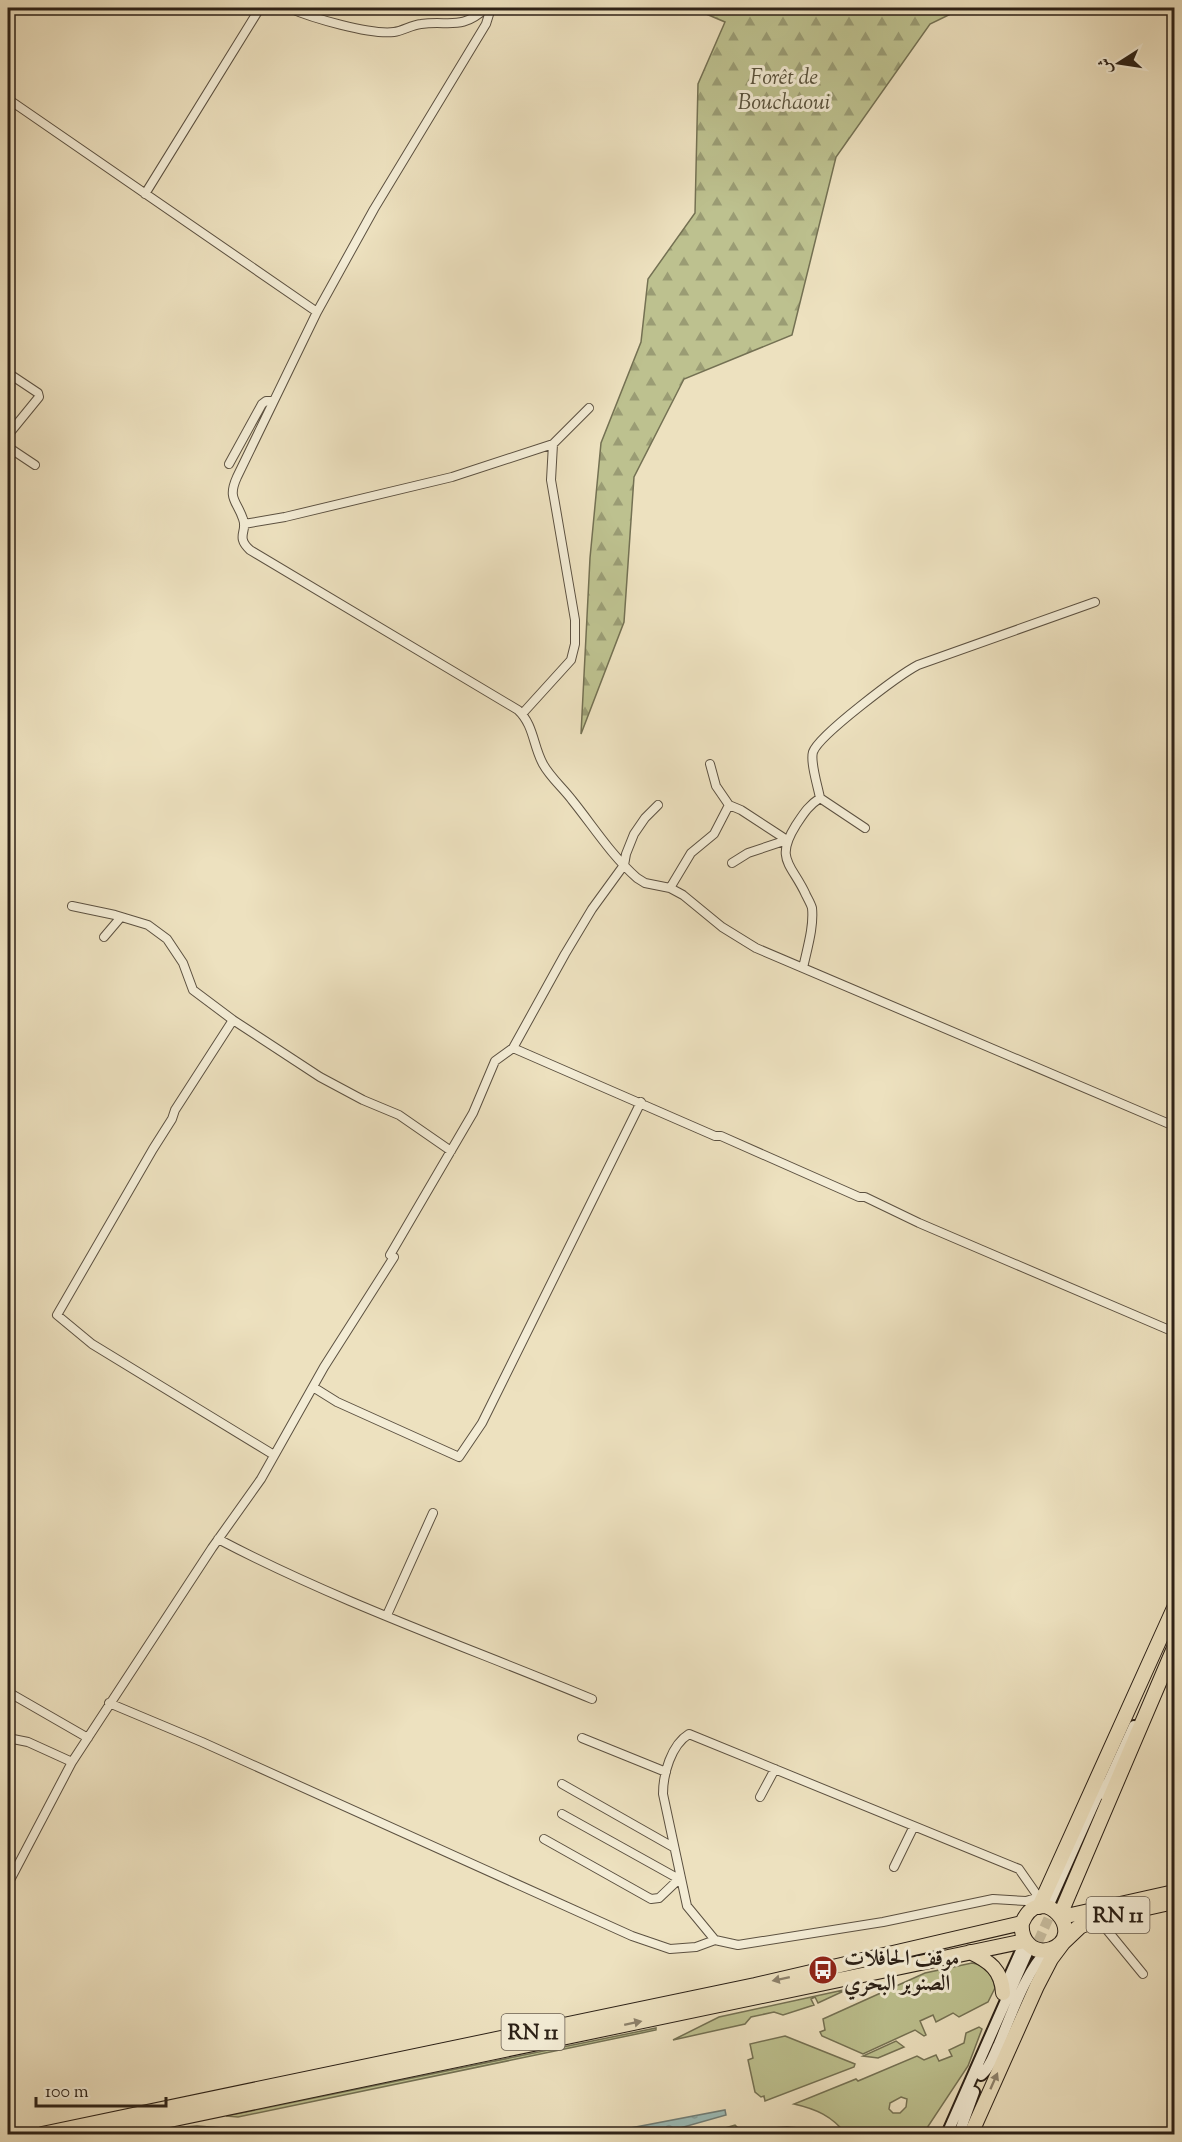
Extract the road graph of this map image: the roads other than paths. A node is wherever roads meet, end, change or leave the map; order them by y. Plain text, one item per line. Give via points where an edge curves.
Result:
1 (260, 8) edge
2 (290, 8) edge
3 (486, 8) edge
4 (491, 8) edge
5 (8, 99) edge
6 (145, 194) junction
7 (317, 312) junction
8 (8, 373) edge
9 (273, 401) junction
10 (589, 408) dead end
11 (8, 435) edge
12 (553, 444) junction
13 (8, 447) edge
14 (229, 464) dead end
15 (35, 465) dead end
16 (244, 524) junction
17 (1095, 602) dead end
18 (522, 714) junction
19 (710, 764) dead end
20 (820, 798) junction
21 (658, 805) dead end
22 (729, 805) junction
23 (866, 828) dead end
24 (787, 840) junction
25 (732, 863) dead end
26 (624, 865) junction
27 (670, 888) junction
28 (72, 906) dead end
29 (121, 917) junction
30 (105, 937) dead end
31 (803, 968) junction
32 (233, 1020) junction
33 (513, 1048) junction
34 (641, 1102) junction
35 (1174, 1126) edge
36 (451, 1151) junction
37 (1174, 1332) edge
38 (313, 1387) junction
39 (274, 1455) junction
40 (433, 1513) dead end
41 (218, 1539) junction
42 (1174, 1608) edge
43 (387, 1615) junction
44 (1174, 1646) edge
45 (8, 1692) edge
46 (592, 1699) dead end
47 (109, 1704) junction
48 (8, 1738) edge
49 (88, 1738) junction
50 (582, 1738) dead end
51 (72, 1762) junction
52 (776, 1769) junction
53 (666, 1772) junction
54 (562, 1784) dead end
55 (760, 1797) dead end
56 (562, 1814) dead end
57 (914, 1826) junction
58 (544, 1839) dead end
59 (673, 1847) junction
60 (894, 1867) dead end
61 (680, 1879) junction
62 (8, 1884) edge
63 (1072, 1885) junction
64 (1174, 1892) edge
65 (1174, 1902) edge
66 (1050, 1906) junction
67 (1098, 1914) junction
68 (1022, 1923) junction
69 (1083, 1924) junction
70 (1064, 1935) junction
71 (715, 1940) junction
72 (1028, 1948) junction
73 (1048, 1950) junction
74 (970, 1952) junction
75 (1143, 1974) dead end
76 (1003, 1993) junction
77 (978, 2075) junction
78 (42, 2134) edge
79 (103, 2134) edge
80 (947, 2134) edge
81 (959, 2134) edge
82 (971, 2134) edge

1 - 6 street
2 - 3 street via 364,30 393,32 421,24 465,22
4 - 7 street via 486,24
5 - 6 street
6 - 7 street
7 - 9 street
8 - 11 street via 38,393 39,398
9 - 14 street via 262,404
9 - 16 street via 234,488 235,505
10 - 12 street
12 - 16 street via 452,477
12 - 18 street via 551,480 575,620 575,644 571,660
13 - 15 street
16 - 18 street via 242,539 250,550
17 - 20 street via 903,673 814,748
18 - 26 street via 531,727 544,766
19 - 22 street via 716,786
20 - 23 street
20 - 24 street via 809,806
21 - 26 street via 634,834
22 - 24 street
22 - 27 street via 714,834 691,853
24 - 25 street via 748,853
24 - 31 street via 787,861 812,907
26 - 27 street via 645,883
26 - 33 street via 592,909
27 - 31 street via 739,938
28 - 29 street
29 - 30 street
29 - 32 street via 148,925 167,939 183,963 193,990
31 - 35 street
32 - 36 street via 320,1077 399,1115
32 - 39 street via 57,1315 92,1344
33 - 34 street
33 - 36 street via 495,1061 473,1113
34 - 37 street
34 - 38 street via 482,1423 459,1457
36 - 38 street
38 - 39 street
39 - 41 street
40 - 43 street
41 - 43 street
41 - 47 street
42 - 66 highway
43 - 46 street
44 - 63 highway
44 - 66 main road
45 - 49 street
47 - 49 street
47 - 71 street via 632,1936 670,1949 696,1947
48 - 51 street via 28,1742
49 - 51 street
50 - 53 street
51 - 62 street
52 - 53 street via 689,1734 680,1739
52 - 55 street
52 - 57 street
53 - 59 street via 663,1794
54 - 59 street
56 - 61 street
57 - 60 street
57 - 66 street via 1019,1869
58 - 61 street via 651,1899 659,1898
59 - 61 street
61 - 71 street via 687,1906
63 - 66 highway
63 - 67 highway via 1079,1901
64 - 67 highway, RN 11
65 - 67 highway, RN 11
66 - 67 highway, RN 11
66 - 68 highway via 1028,1912
66 - 70 highway via 1065,1929
66 - 71 street via 993,1899 883,1922 738,1945
67 - 69 highway, RN 11
67 - 75 street
68 - 72 highway
68 -> 78 highway, RN 11 via 744,1987
69 - 70 highway, RN 11
82 -> 69 highway via 1051,1959
70 - 73 highway
72 - 73 highway
72 - 74 highway, RN 11
72 - 76 main road
72 - 77 main road
73 - 77 main road via 1033,1969 986,2071
74 - 76 highway via 992,1964
79 -> 74 highway, RN 11
76 - 77 main road via 975,2065
77 - 80 main road
77 - 81 main road

